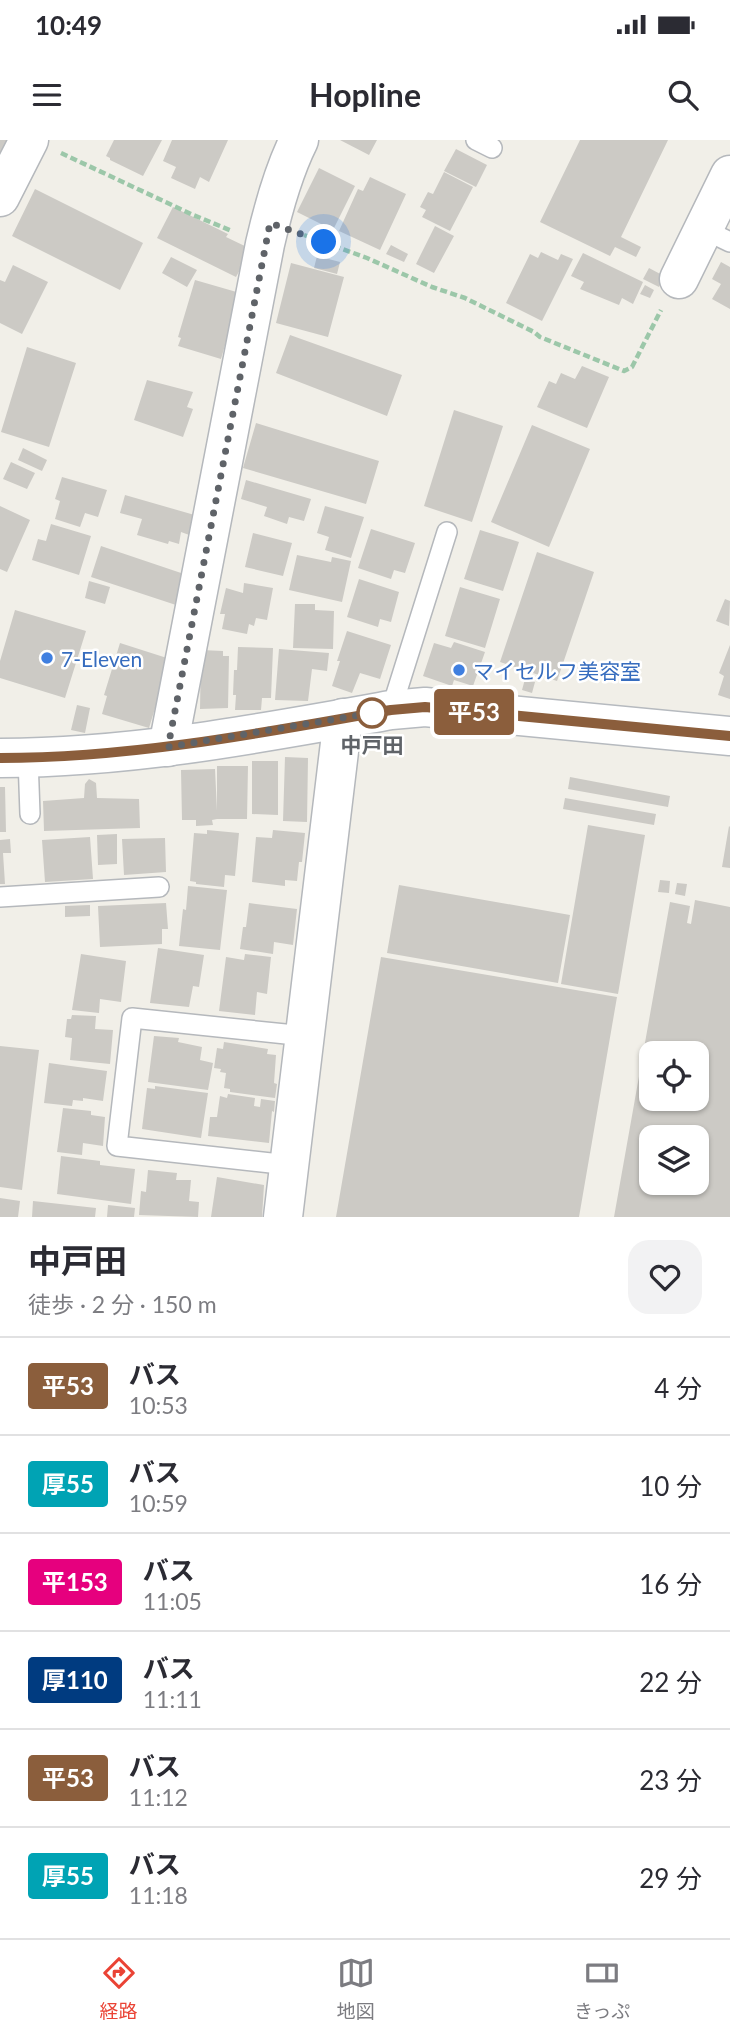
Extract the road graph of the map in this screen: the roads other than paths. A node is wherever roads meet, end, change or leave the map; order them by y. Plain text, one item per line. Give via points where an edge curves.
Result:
1 (299, 140) edge
2 (43, 146) edge
3 (730, 175) edge
4 (0, 197) edge
5 (717, 235) edge
6 (679, 279) road end
7 (447, 532) dead end
8 (391, 710) junction
9 (343, 718) junction
10 (730, 736) edge
11 (168, 747) junction
12 (14, 758) edge
13 (30, 814) dead end
14 (159, 887) dead end
15 (0, 897) edge
16 (305, 1036) junction
17 (289, 1165) junction
18 (283, 1217) edge

1 - 11 street via 268,234
2 - 4 street
3 - 5 street
5 - 6 street
7 - 8 lane
8 - 9 street
8 - 10 street via 425,707
9 - 11 street
9 - 16 street
11 - 12 street
12 - 13 lane
14 - 15 lane
16 - 17 street
16 - 17 lane via 132,1018 117,1146
17 - 18 street

